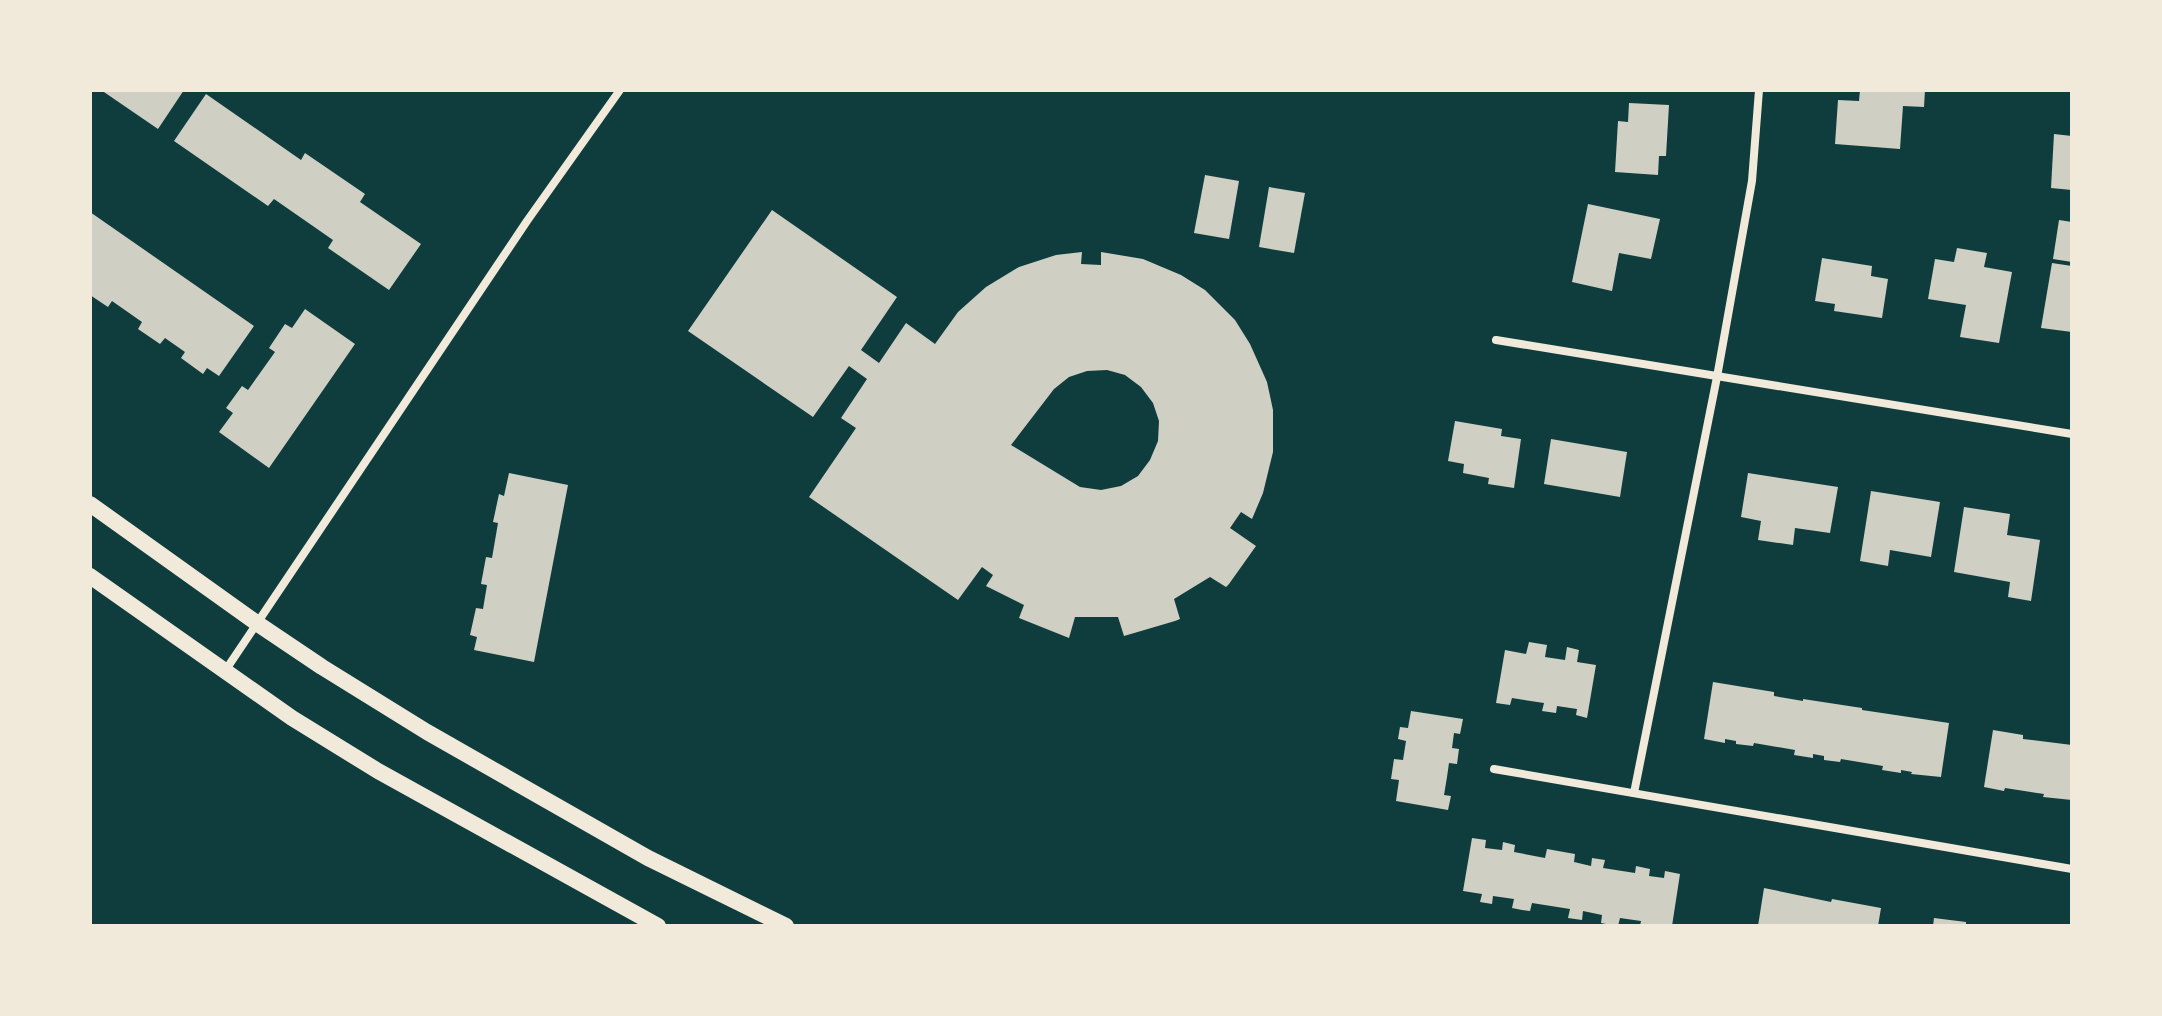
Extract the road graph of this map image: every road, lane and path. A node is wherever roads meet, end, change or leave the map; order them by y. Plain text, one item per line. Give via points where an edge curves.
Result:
1 (620, 90) edge
2 (1759, 90) edge
3 (1496, 340) dead end
4 (1717, 377) junction
5 (2072, 434) edge
6 (90, 504) edge
7 (90, 576) edge
8 (258, 624) junction
9 (225, 672) junction
10 (1494, 769) dead end
11 (1634, 793) junction
12 (2072, 869) edge
13 (658, 926) edge
14 (786, 926) edge

1 - 8 street
2 - 4 street via 1752,181
3 - 4 street
4 - 5 street
4 - 11 street
6 - 8 main road
7 - 9 main road
8 - 9 street
8 - 14 main road via 440,740 648,858
9 - 13 main road via 378,771
10 - 11 street
11 - 12 street

